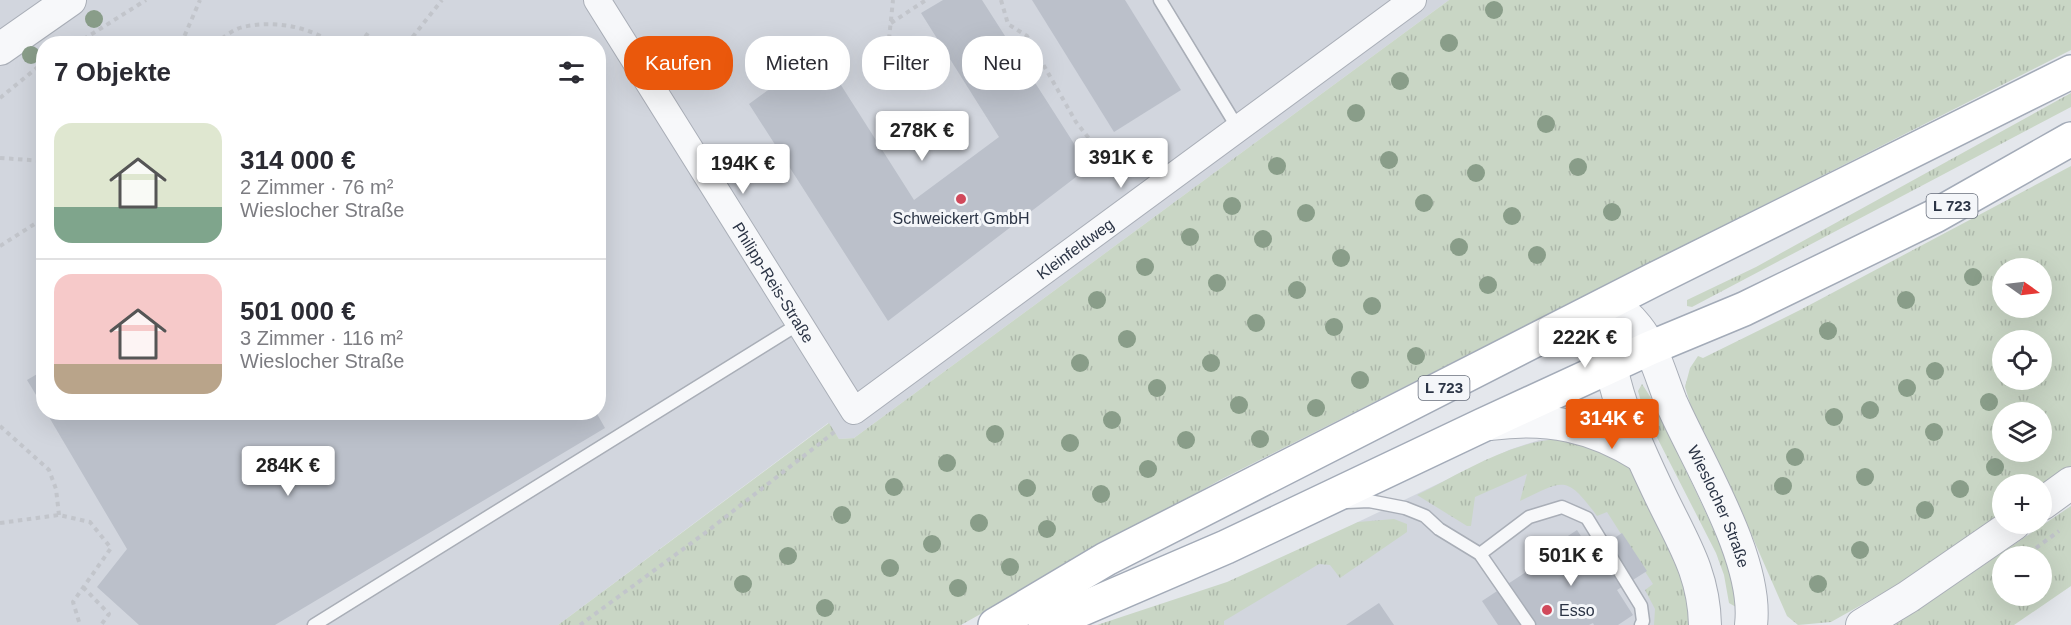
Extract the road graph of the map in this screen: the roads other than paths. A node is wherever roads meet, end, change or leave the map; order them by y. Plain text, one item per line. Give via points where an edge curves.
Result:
1 (70, 0) edge
2 (597, 0) edge
3 (1160, 0) edge
4 (1413, 0) edge
5 (0, 49) edge
6 (2071, 72) edge
7 (1239, 130) junction
8 (2071, 139) edge
9 (1608, 303) junction
10 (797, 325) junction
11 (1650, 348) junction
12 (1611, 369) junction
13 (854, 411) joint
14 (1483, 425) junction
15 (1641, 456) junction
16 (2071, 483) edge
17 (2052, 497) edge
18 (1312, 505) junction
19 (1999, 534) edge
20 (1480, 554) junction
21 (314, 625) edge
22 (995, 625) edge
23 (1045, 625) edge
24 (1529, 625) edge
25 (1641, 625) edge
26 (1706, 625) edge
27 (1751, 625) edge
28 (1862, 625) edge

1 - 5 street
2 - 10 street, Philipp-Reis-Straße
3 - 7 lane
4 - 7 street, Kleinfeldweg
6 - 9 main road, L 723
7 - 13 street, Kleinfeldweg
8 - 11 main road, L 723 via 1935,216 1744,309
9 - 11 street, Wieslocher Straße via 1638,328
9 - 12 street via 1605,343
9 - 22 main road, L 723 via 1106,559
10 - 13 street, Philipp-Reis-Straße
10 - 21 lane
11 - 12 main road, L 723
11 - 27 street, Wieslocher Straße via 1739,550 1752,599
12 - 14 main road, L 723
12 - 15 street
14 - 15 street via 1525,419 1579,427 1613,438
14 - 18 main road, L 723
15 - 26 street via 1687,545 1703,588
16 - 17 street
18 - 20 lane via 1369,501 1405,508 1425,516 1438,529
18 - 23 main road, L 723 via 1226,547
19 - 28 street
20 - 24 lane
20 - 25 lane via 1529,517 1562,507 1587,518 1641,606

